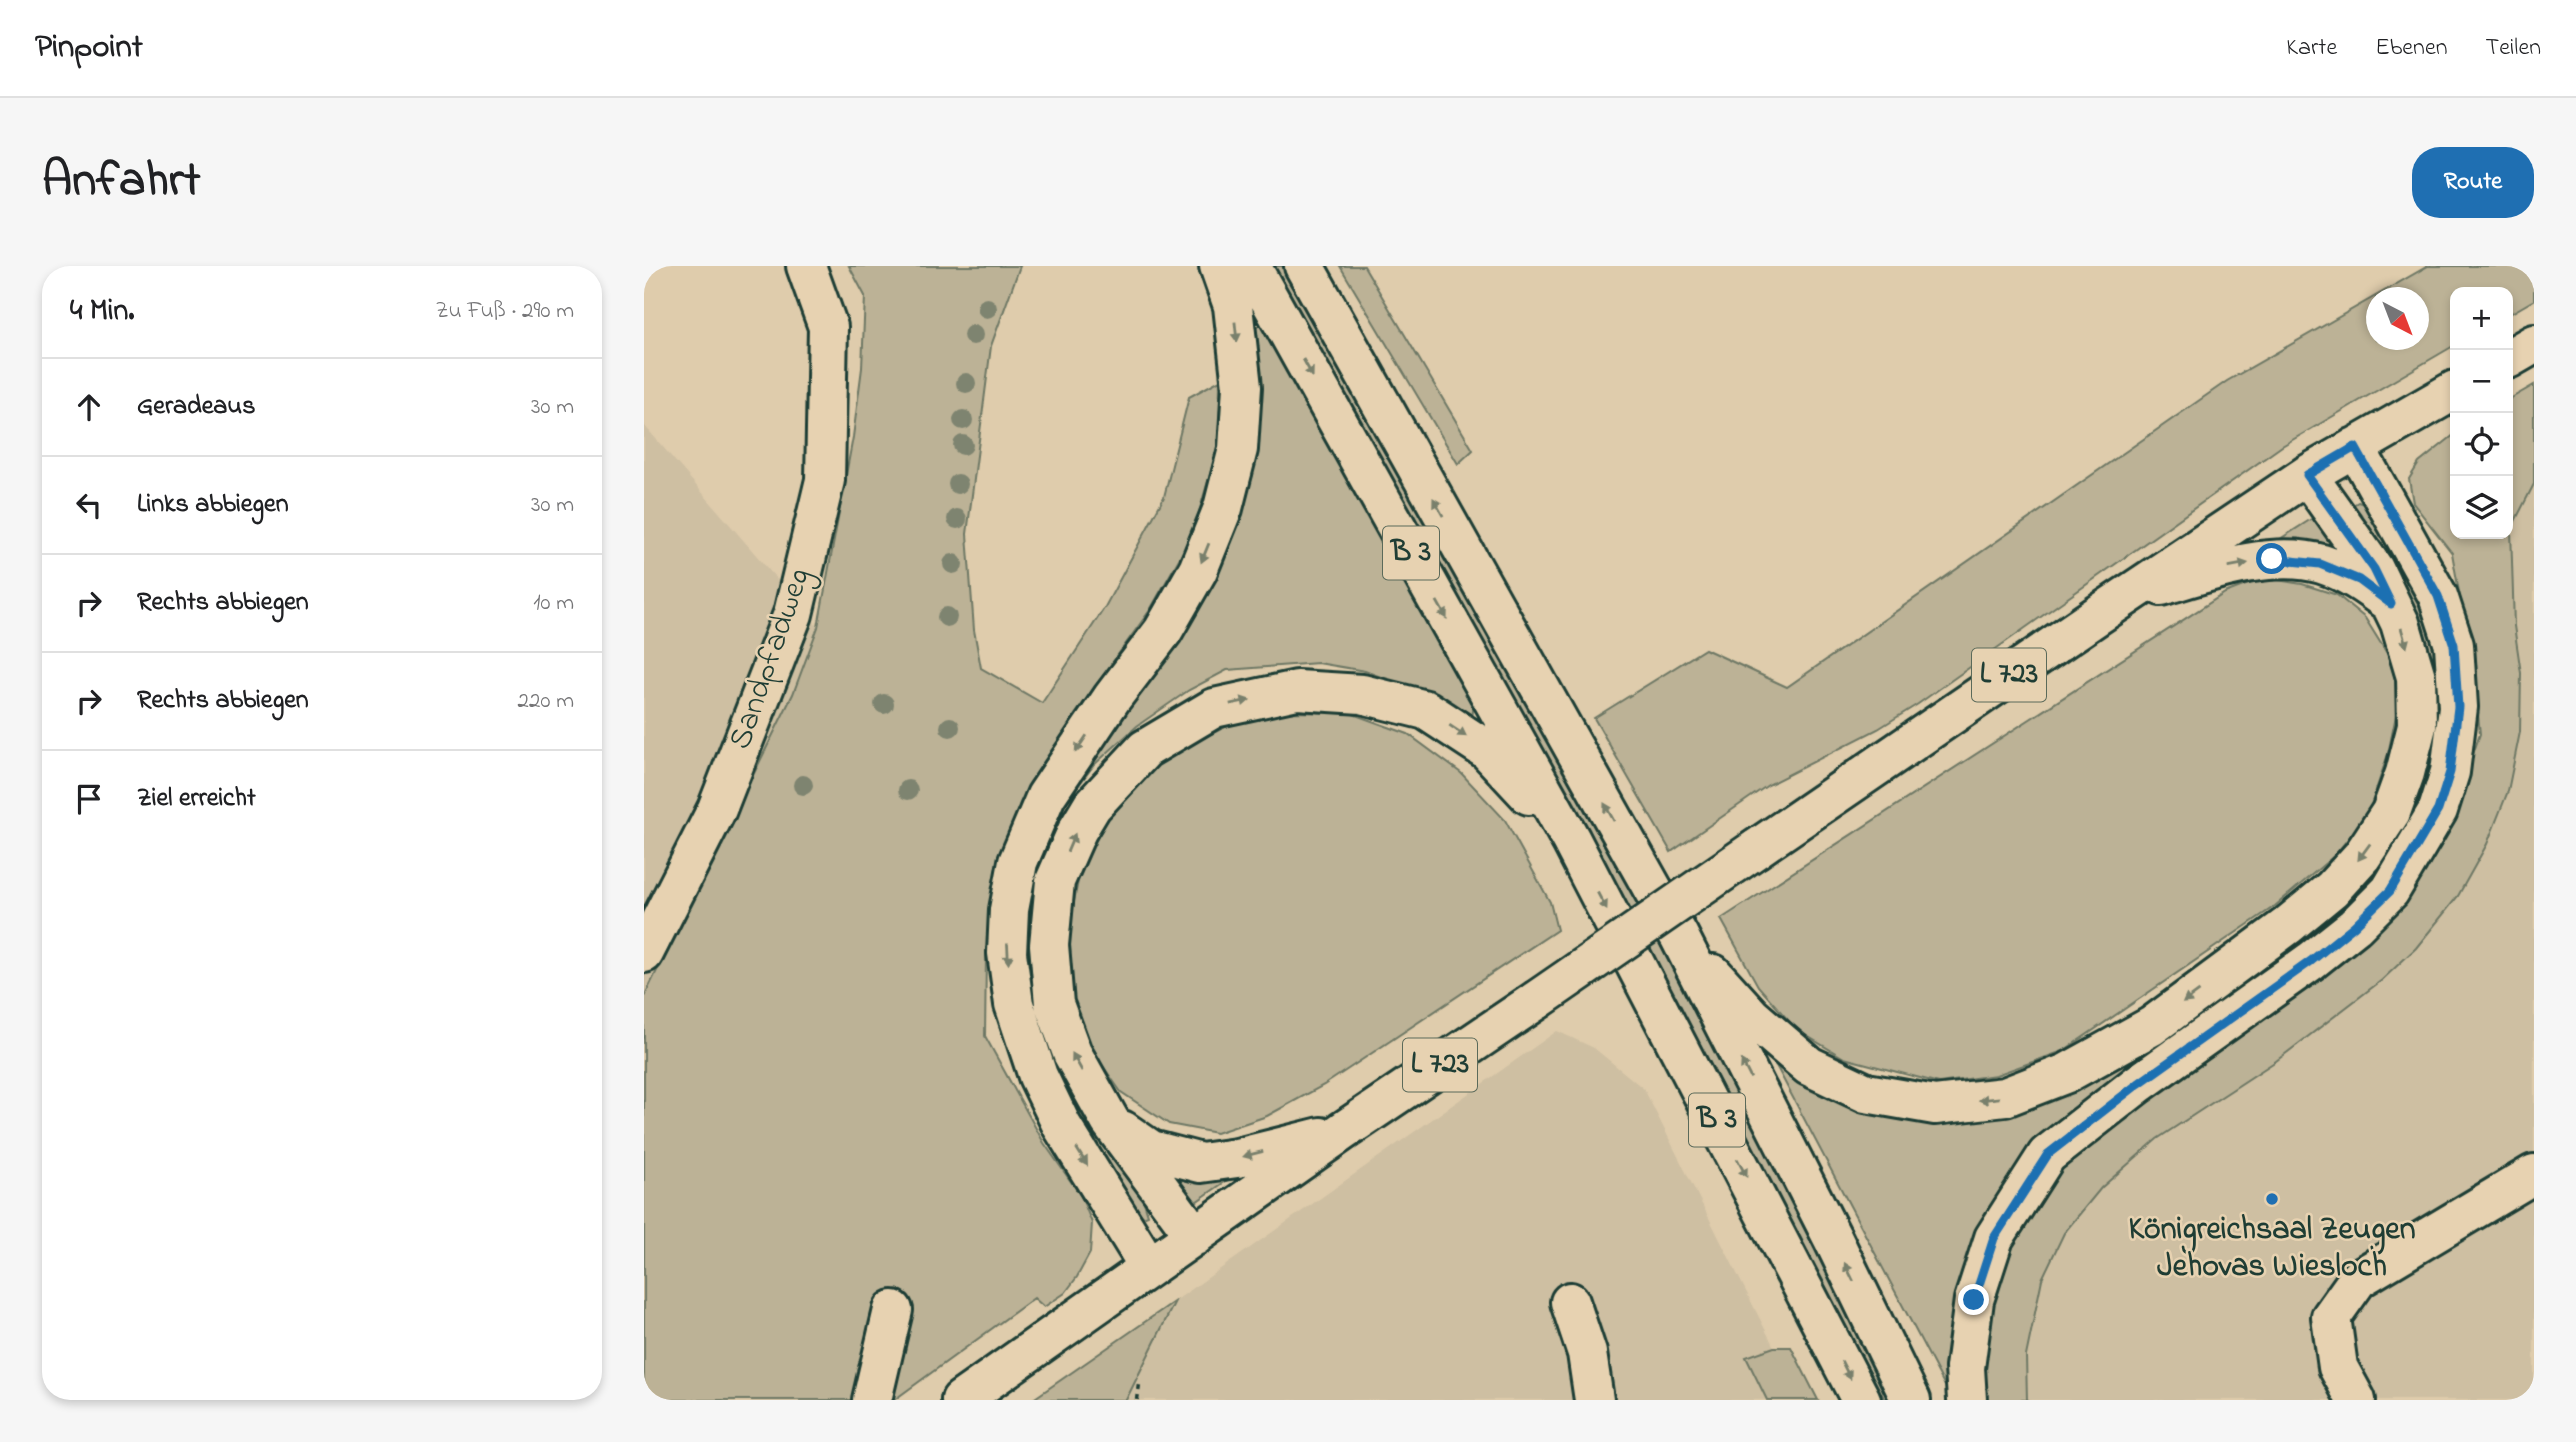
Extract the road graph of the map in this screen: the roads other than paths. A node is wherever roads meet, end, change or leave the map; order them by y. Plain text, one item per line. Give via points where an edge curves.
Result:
1 (806, 266) edge
2 (1219, 266) edge
3 (1251, 266) edge
4 (1304, 266) edge
5 (2534, 344) edge
6 (2513, 356) edge
7 (2450, 393) edge
8 (2355, 447) junction
9 (2307, 475) junction
10 (2126, 596) junction
11 (2391, 604) junction
12 (1571, 841) junction
13 (1679, 936) junction
14 (644, 953) edge
15 (1110, 1121) junction
16 (1343, 1131) junction
17 (2534, 1174) edge
18 (1195, 1236) junction
19 (1149, 1267) junction
20 (1570, 1302) dead end
21 (893, 1310) dead end
22 (872, 1400) edge
23 (961, 1400) edge
24 (1594, 1400) edge
25 (1861, 1400) edge
26 (1911, 1400) edge
27 (1967, 1400) edge
28 (2356, 1400) edge

1 - 14 main road, Sandpfadweg via 828,327 825,480 793,614 717,809
2 -> 19 main road via 1233,306 1242,387 1238,449 1223,508 1198,570 1163,631 1046,796 1018,862 1009,910 1007,953 1014,1004 1038,1076 1062,1126
3 -> 12 main road, B 3
13 -> 4 main road, B 3
5 - 6 main road
7 - 8 main road, L 723
8 - 9 main road, L 723
8 - 27 main road via 2438,596 2454,645 2458,707 2450,772 2438,810 2390,891 2354,926 2048,1154 1994,1238 1974,1300 1965,1368
9 - 10 main road, L 723
9 - 11 main road via 2374,569
10 -> 11 main road via 2272,559 2320,564 2359,580
10 - 16 main road, L 723, bridge
11 -> 13 main road via 2416,677 2417,726 2391,812 2362,856 2332,889 2287,926 2162,1018 2067,1073 2005,1097 1935,1105 1866,1093 1809,1066 1752,1017
15 -> 12 main road via 1072,1053 1054,1004 1049,945 1055,881 1092,806 1145,749 1214,708 1297,690 1362,694 1426,710 1487,750
12 -> 25 main road, B 3
26 -> 13 main road, B 3
16 -> 15 main road via 1200,1163 1151,1150
15 - 18 main road
16 - 18 main road, L 723
17 - 28 main road via 2358,1279 2331,1317 2338,1367
18 - 19 main road, L 723
19 - 23 main road, L 723
20 - 24 main road via 1587,1353
21 - 22 main road

